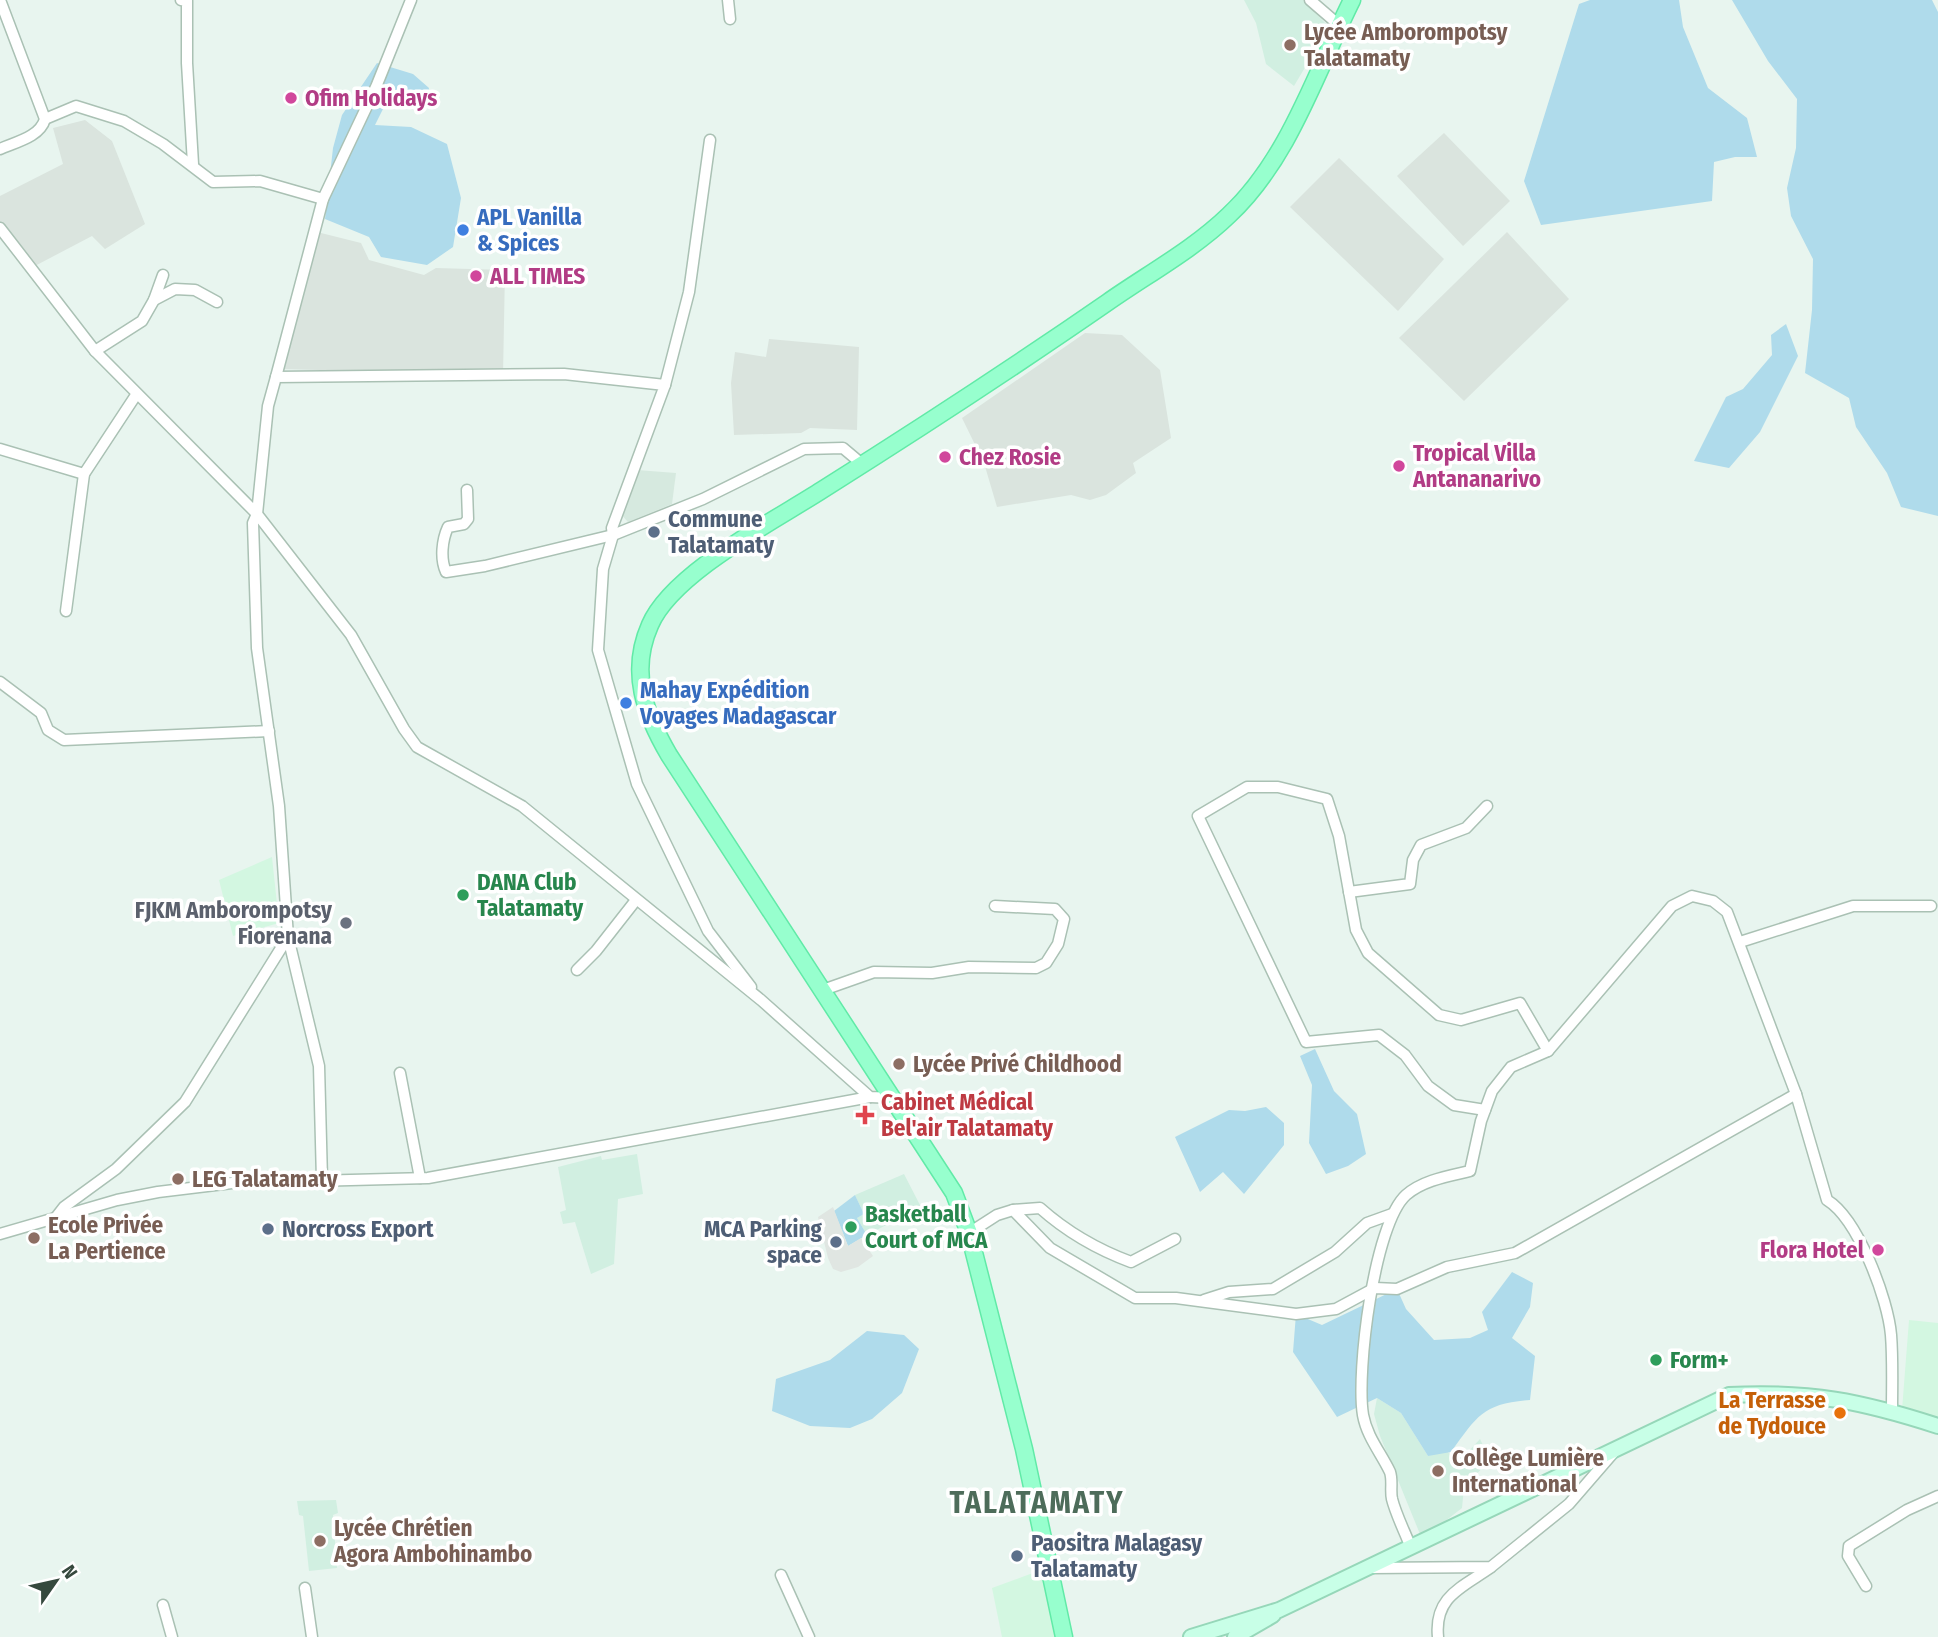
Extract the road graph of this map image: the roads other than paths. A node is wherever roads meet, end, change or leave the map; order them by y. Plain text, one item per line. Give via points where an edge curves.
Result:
1 (0, 0) edge
2 (181, 0) edge
3 (411, 0) edge
4 (728, 0) edge
5 (1310, 0) edge
6 (1352, 0) edge
7 (730, 19) dead end
8 (1339, 25) junction
9 (45, 119) junction
10 (710, 140) dead end
11 (0, 149) edge
12 (193, 164) junction
13 (323, 199) junction
14 (0, 228) edge
15 (163, 275) dead end
16 (154, 300) junction
17 (217, 302) dead end
18 (95, 351) junction
19 (276, 377) junction
20 (665, 386) junction
21 (136, 395) junction
22 (0, 449) edge
23 (862, 464) junction
24 (84, 474) junction
25 (467, 490) dead end
26 (257, 514) junction
27 (612, 535) junction
28 (66, 611) dead end
29 (0, 682) edge
30 (269, 732) junction
31 (1487, 806) dead end
32 (1349, 892) junction
33 (636, 900) junction
34 (995, 906) dead end
35 (1931, 906) dead end
36 (288, 937) junction
37 (1740, 942) junction
38 (577, 970) dead end
39 (823, 990) junction
40 (761, 1000) junction
41 (1548, 1051) junction
42 (400, 1073) dead end
43 (1796, 1094) junction
44 (870, 1097) junction
45 (895, 1098) junction
46 (1485, 1110) junction
47 (420, 1178) junction
48 (323, 1180) junction
49 (1013, 1210) junction
50 (1394, 1213) junction
51 (57, 1216) junction
52 (969, 1233) junction
53 (0, 1234) edge
54 (1175, 1239) dead end
55 (1374, 1287) junction
56 (1200, 1301) junction
57 (1892, 1411) junction
58 (1938, 1426) edge
59 (1621, 1444) junction
60 (1938, 1496) edge
61 (1411, 1548) junction
62 (1491, 1567) junction
63 (1370, 1568) junction
64 (781, 1575) dead end
65 (1866, 1586) dead end
66 (305, 1588) dead end
67 (163, 1605) dead end
68 (1279, 1610) junction
69 (1064, 1634) edge
70 (172, 1637) edge
71 (312, 1637) edge
72 (808, 1637) edge
73 (1191, 1637) edge
74 (1235, 1637) edge
75 (1438, 1637) edge

1 - 9 street
2 - 12 street via 187,1
3 - 13 street
4 - 7 street
5 - 8 street
6 - 8 main road
8 - 23 main road via 1273,160 1229,216 953,408
9 - 11 street via 32,135
9 - 12 street via 76,106 124,121
10 - 20 street via 689,292
12 - 13 street via 213,182 260,181
13 - 19 street
14 - 18 street
15 - 16 street
16 - 17 street via 175,289 195,290
16 - 18 street via 142,321
18 - 21 street
19 - 20 street via 564,374
19 - 26 street via 268,406
20 - 27 street
21 - 24 street
21 - 26 street
22 - 24 street
23 - 27 street via 843,448 804,450 704,499
23 - 39 main road via 678,587 650,624 641,651 641,690 648,719
24 - 28 street
25 - 27 street via 468,519 448,527 445,533 442,557 446,572
26 - 30 street via 253,523 257,648
26 - 33 street via 351,635 417,747 522,806
27 - 40 street via 603,569 598,650 637,784 708,931
29 - 30 street via 41,713 48,730 64,740
30 - 36 street
31 - 32 street via 1466,828 1421,845 1413,860 1410,884
32 - 41 street via 1356,930 1368,953 1439,1015 1461,1020 1520,1003
32 - 46 street via 1327,799 1279,787 1247,787 1198,816 1306,1042 1379,1035 1405,1055 1428,1086 1454,1105
33 - 38 street
33 - 40 street
34 - 39 street via 1055,909 1064,919 1058,944 1046,963 1036,968 874,972
35 - 37 street via 1853,906
36 - 48 street via 319,1066
36 - 51 street via 185,1102 116,1169
37 - 41 street via 1727,912 1713,901 1692,896 1681,900
37 - 43 street
39 - 45 main road
40 - 44 street
41 - 46 street via 1511,1067 1492,1091
42 - 47 street
43 - 55 street via 1515,1253 1447,1267 1396,1289
43 - 57 street via 1827,1200 1839,1207 1879,1287 1891,1332
44 - 45 street
44 - 47 street
45 - 52 main road via 954,1193
46 - 50 street via 1470,1171 1429,1181 1406,1196
47 - 48 street
48 - 51 street via 232,1183 158,1192
49 - 52 street
49 - 54 street via 1040,1208 1094,1248 1131,1262
49 - 56 street via 1050,1248 1135,1298
50 - 55 street via 1387,1223
50 - 56 street via 1367,1223 1335,1252 1273,1289 1229,1292
51 - 53 street
52 - 69 main road via 1024,1449
55 - 56 street via 1336,1309 1296,1314
55 - 61 street via 1361,1359 1363,1415 1391,1475 1392,1498
57 - 58 main road
57 - 59 main road via 1786,1392 1729,1395
59 - 61 main road
59 - 62 street via 1569,1504
60 - 65 street via 1849,1546 1848,1556
61 - 63 main road
62 - 63 street
62 - 75 street via 1448,1597 1437,1615
63 - 68 main road
64 - 72 street
66 - 71 street
67 - 70 street
68 - 73 main road
68 - 74 main road

